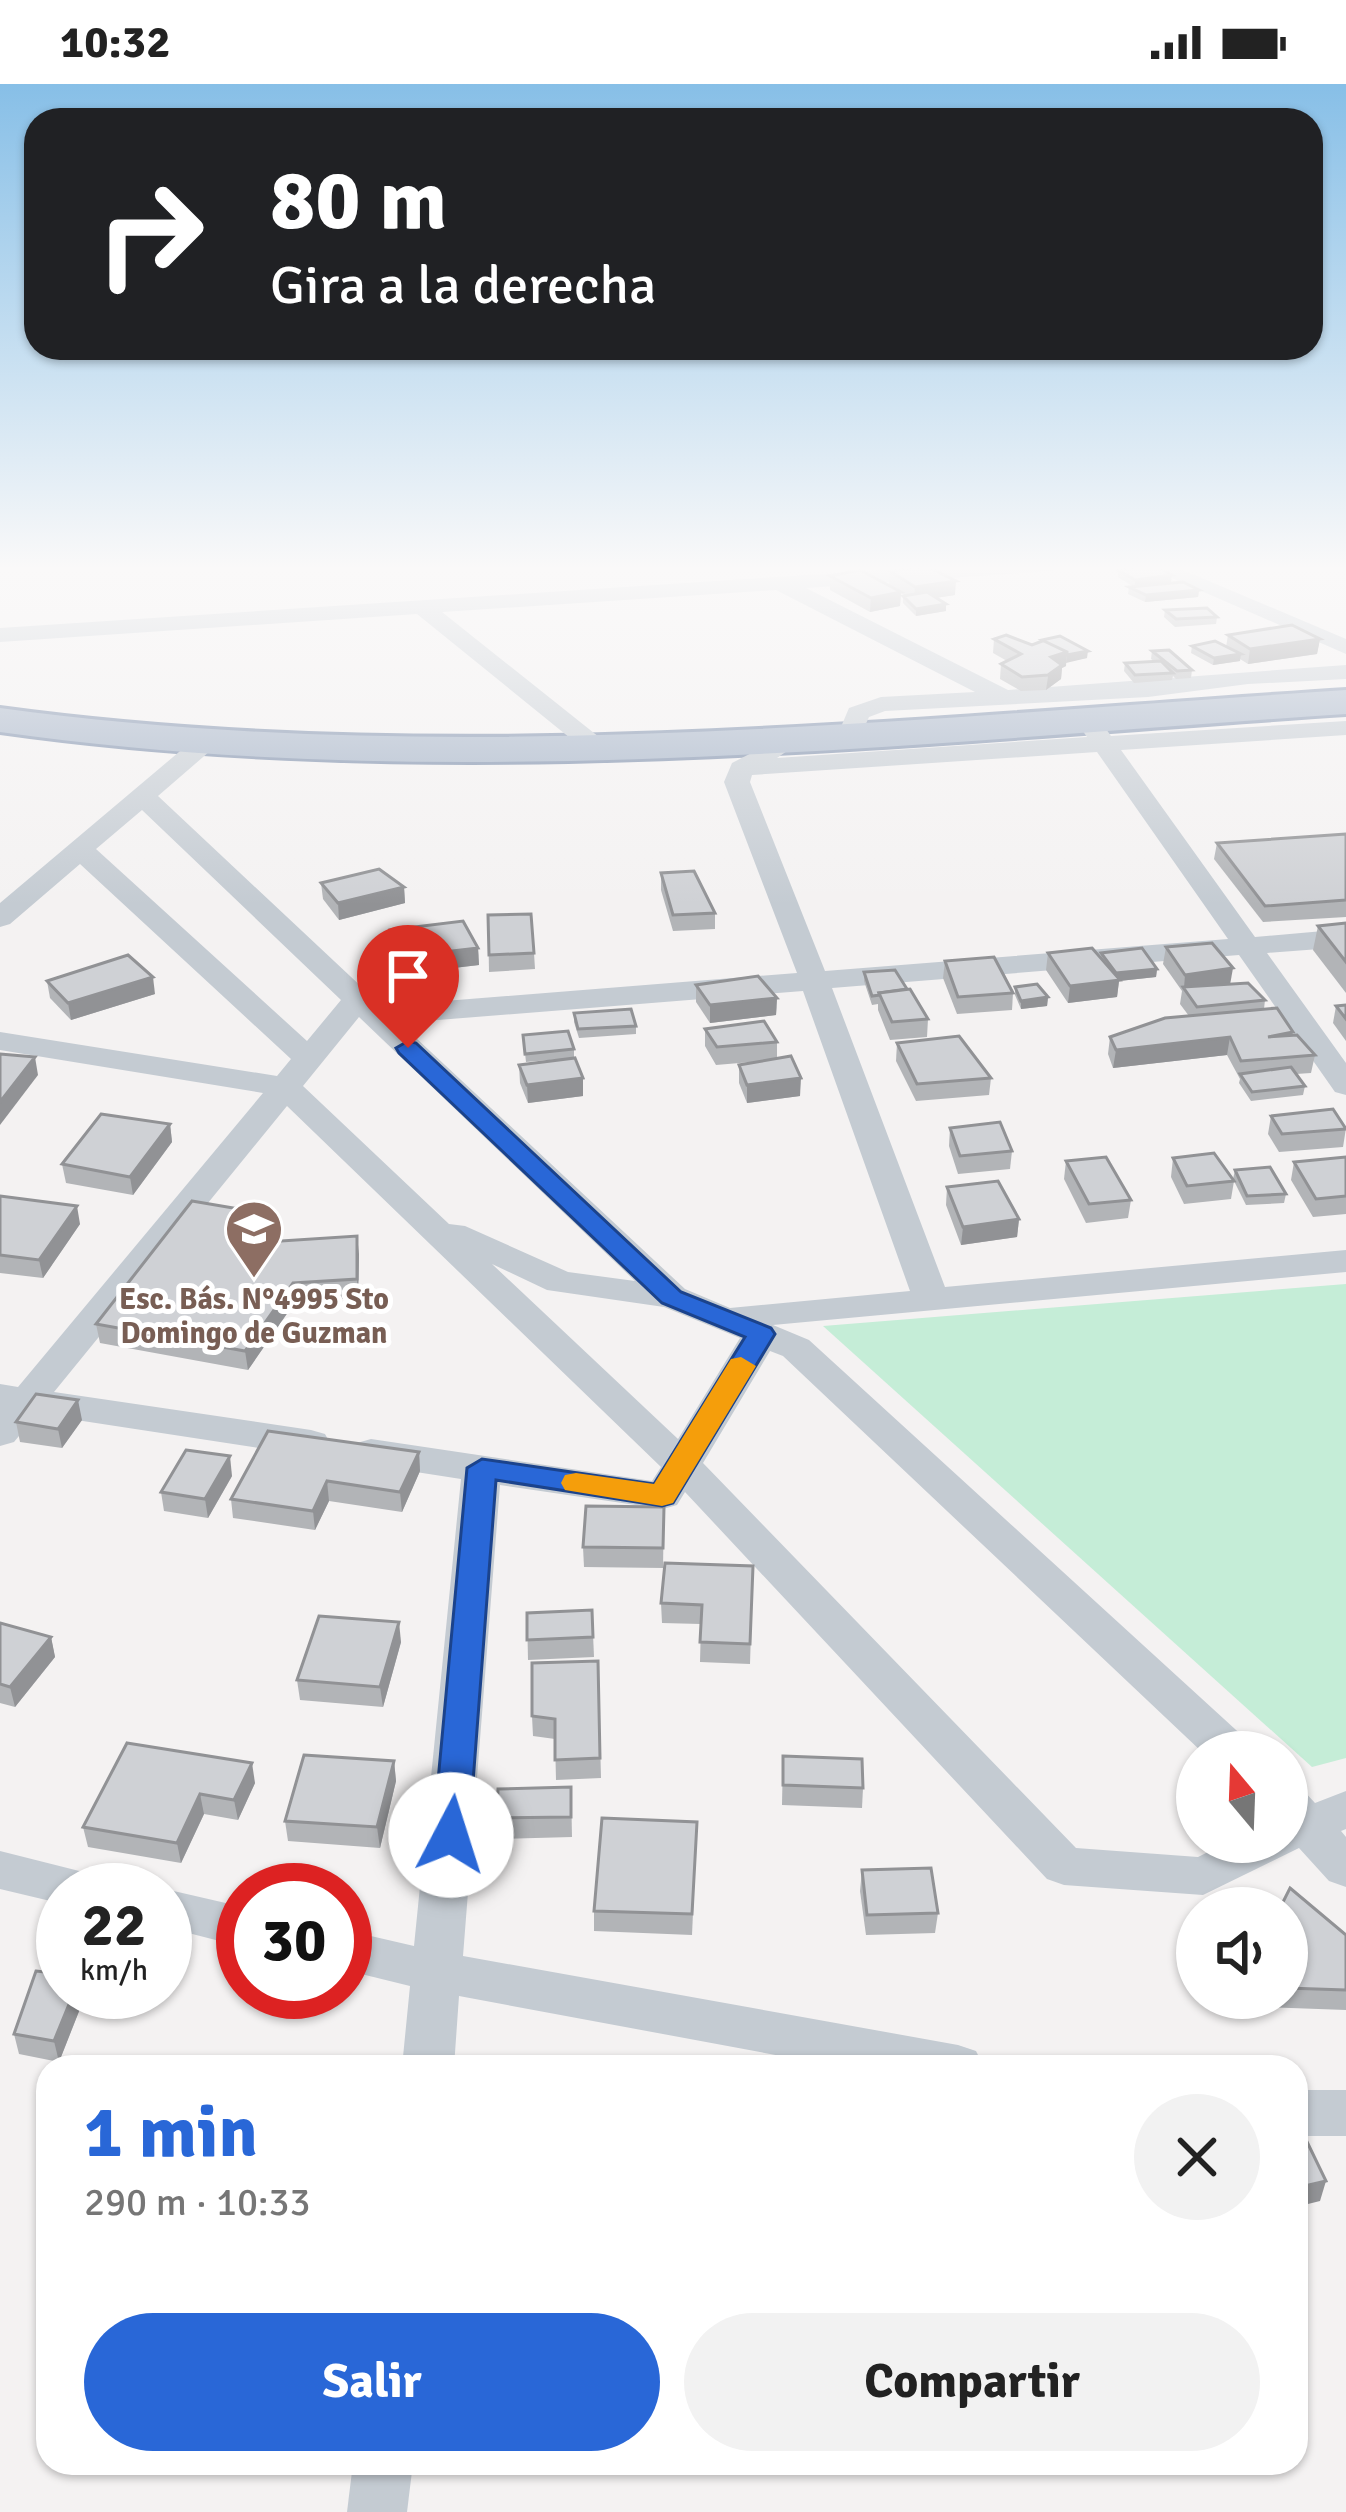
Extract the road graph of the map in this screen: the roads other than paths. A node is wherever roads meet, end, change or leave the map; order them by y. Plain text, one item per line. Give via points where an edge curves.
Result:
1 (511, 678) edge
2 (966, 678) edge
3 (1263, 678) edge
4 (1005, 698) junction
5 (1346, 702) edge
6 (0, 720) edge
7 (1040, 723) junction
8 (1346, 728) edge
9 (1095, 732) junction
10 (850, 734) junction
11 (792, 739) junction
12 (201, 746) junction
13 (600, 749) junction
14 (741, 768) junction
15 (142, 796) junction
16 (80, 849) junction
17 (0, 918) edge
18 (1346, 938) edge
19 (1247, 946) junction
20 (815, 981) junction
21 (366, 1008) junction
22 (0, 1041) edge
23 (297, 1073) junction
24 (1346, 1085) edge
25 (428, 1222) junction
26 (1346, 1261) edge
27 (672, 1298) junction
28 (931, 1299) junction
29 (723, 1319) junction
30 (761, 1334) junction
31 (13, 1398) edge
32 (0, 1432) edge
33 (682, 1464) junction
34 (482, 1468) junction
35 (1209, 1731) edge
36 (1308, 1830) edge
37 (1226, 1863) edge
38 (1346, 1868) edge
39 (0, 1870) edge
40 (36, 1878) edge
41 (372, 1956) edge
42 (439, 1972) junction
43 (429, 2055) edge
44 (892, 2055) edge
45 (1308, 2113) edge
46 (1346, 2113) edge
47 (382, 2475) edge
48 (377, 2512) edge

1 - 13 street
2 - 4 street
3 - 4 street
4 - 7 street
4 - 10 street via 870,707 858,712
5 - 9 highway
6 - 12 highway
7 - 9 highway
7 - 10 highway
8 - 9 street
9 - 14 street
9 - 19 street
10 - 11 highway
11 - 13 highway
11 - 14 street
12 - 13 highway via 463,755
12 - 15 street
14 - 20 street via 737,782
15 - 16 street
15 - 21 street
16 - 17 street
16 - 23 street
18 - 19 street
19 - 20 street
19 - 24 street
20 - 21 street
20 - 28 street
21 - 23 street
21 - 27 street
22 - 23 street
23 - 25 street
23 - 31 street
25 - 27 street via 560,1282
25 - 33 street
26 - 28 street
27 - 29 street
28 - 29 street
29 - 30 street
30 - 33 street
30 - 35 street via 796,1348
31 - 32 street
31 - 34 street
33 - 34 street via 662,1496
33 - 37 street via 1064,1866 1203,1876
34 - 42 street
36 - 38 street
39 - 40 street
41 - 42 street
42 - 43 street
42 - 44 street
45 - 46 street
47 - 48 street

